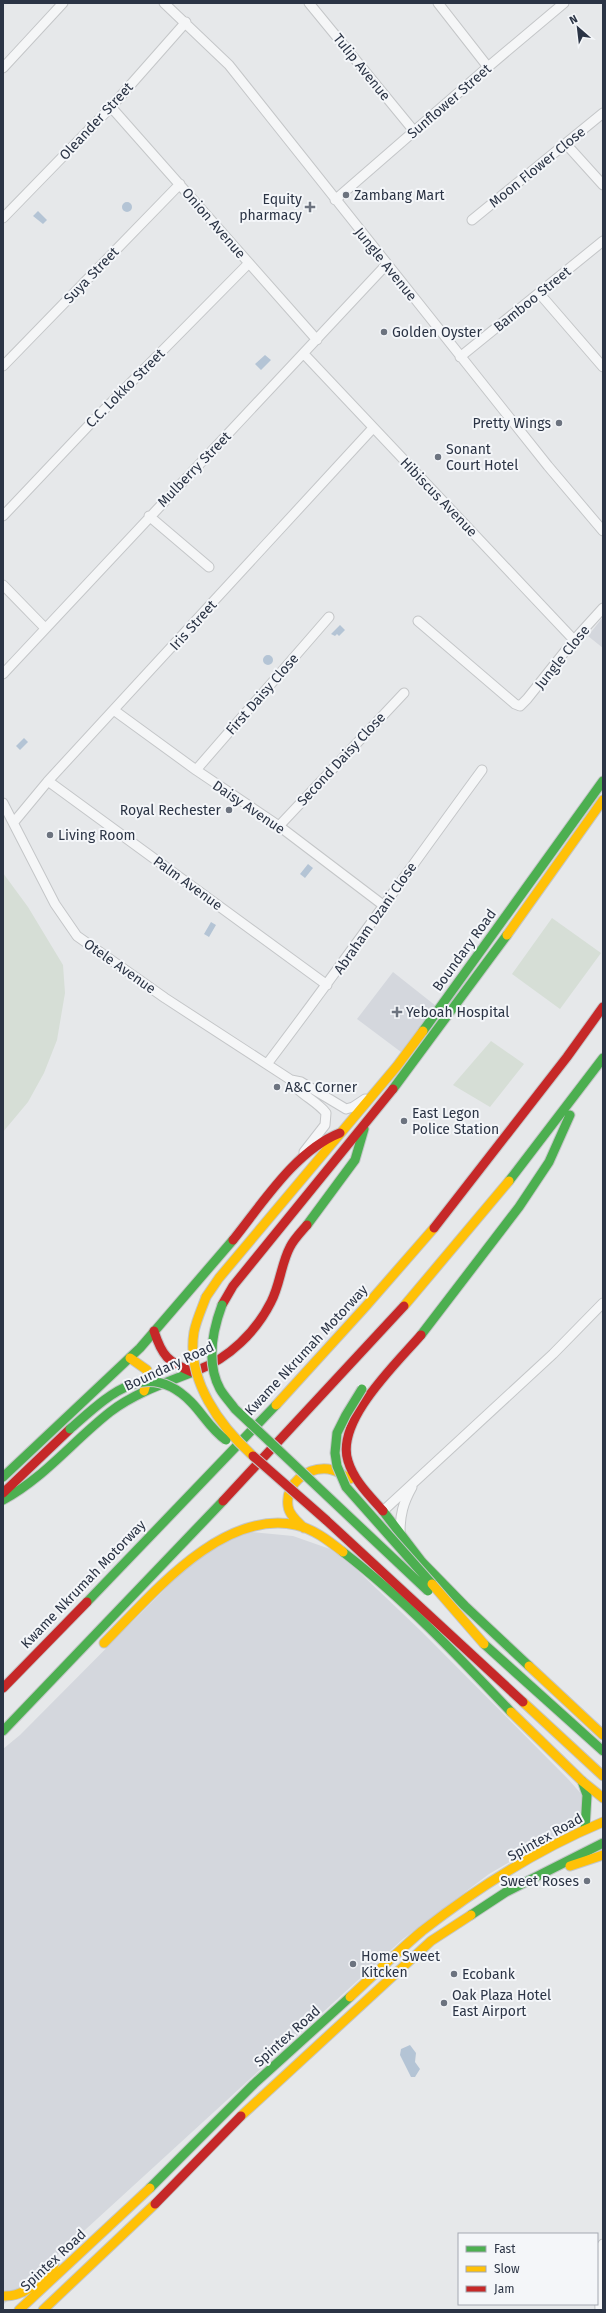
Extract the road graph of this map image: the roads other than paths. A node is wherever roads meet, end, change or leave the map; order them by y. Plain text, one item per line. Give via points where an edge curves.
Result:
1 (62, 3) edge
2 (164, 3) edge
3 (310, 3) edge
4 (438, 3) edge
5 (564, 3) edge
6 (186, 22) junction
7 (488, 66) junction
8 (3, 68) edge
9 (112, 107) junction
10 (603, 113) edge
11 (414, 131) junction
12 (566, 144) junction
13 (180, 184) junction
14 (603, 185) edge
15 (334, 200) junction
16 (3, 218) edge
17 (472, 220) dead end
18 (603, 241) edge
19 (249, 263) junction
20 (386, 265) junction
21 (540, 293) junction
22 (317, 340) junction
23 (304, 354) junction
24 (460, 357) junction
25 (3, 366) edge
26 (603, 367) edge
27 (373, 428) junction
28 (3, 516) edge
29 (149, 516) junction
30 (603, 531) edge
31 (209, 567) dead end
32 (3, 585) edge
33 (603, 608) edge
34 (329, 617) dead end
35 (418, 621) dead end
36 (45, 628) junction
37 (574, 640) junction
38 (3, 674) edge
39 (404, 693) dead end
40 (115, 711) junction
41 (196, 770) junction
42 (482, 770) dead end
43 (603, 781) edge
44 (48, 782) junction
45 (603, 800) edge
46 (3, 804) edge
47 (14, 822) junction
48 (279, 826) junction
49 (383, 905) junction
50 (327, 985) junction
51 (603, 1007) edge
52 (603, 1058) edge
53 (266, 1064) junction
54 (291, 1080) junction
55 (583, 1086) junction
56 (378, 1091) junction
57 (366, 1123) junction
58 (343, 1131) junction
59 (290, 1170) junction
60 (488, 1248) junction
61 (603, 1303) edge
62 (424, 1315) dead end
63 (154, 1331) junction
64 (395, 1349) dead end
65 (130, 1358) junction
66 (192, 1372) junction
67 (144, 1391) junction
68 (236, 1441) junction
69 (3, 1477) edge
70 (416, 1479) junction
71 (3, 1493) edge
72 (367, 1494) junction
73 (3, 1500) edge
74 (383, 1511) junction
75 (304, 1528) junction
76 (400, 1533) junction
77 (484, 1644) junction
78 (97, 1650) dead end
79 (3, 1688) edge
80 (3, 1731) edge
81 (603, 1735) edge
82 (603, 1751) edge
83 (603, 1776) edge
84 (582, 1781) junction
85 (603, 1798) edge
86 (603, 1822) edge
87 (585, 1829) junction
88 (603, 1843) edge
89 (603, 1854) edge
90 (547, 1870) junction
91 (173, 2164) junction
92 (603, 2244) edge
93 (3, 2296) edge
94 (19, 2310) edge
95 (43, 2310) edge
96 (600, 2310) edge

1 - 8 street
2 - 6 street, Jungle Avenue
3 - 11 street, Tulip Avenue
4 - 7 street
5 - 7 street, Sunflower Street
6 - 9 street, Oleander Street
6 - 15 street, Jungle Avenue via 229,65
7 - 11 street, Sunflower Street
9 - 13 street, Onion Avenue
9 - 16 street, Oleander Street
10 - 12 street, Moon Flower Close
11 - 15 street, Sunflower Street
12 - 14 street
12 - 17 street, Moon Flower Close
13 - 19 street, Onion Avenue
13 - 25 street, Suya Street
15 - 20 street, Jungle Avenue
18 - 21 street, Bamboo Street
19 - 22 street, Onion Avenue
19 - 28 street, C.C. Lokko Street
20 - 22 street, Mulberry Street
20 - 24 street, Jungle Avenue
21 - 24 street, Bamboo Street
21 - 26 street
22 - 23 street, Mulberry Street
23 - 27 street, Hibiscus Avenue
23 - 29 street, Mulberry Street
24 - 30 street, Jungle Avenue
27 - 37 street, Hibiscus Avenue
27 - 40 street, Iris Street
29 - 31 street
29 - 36 street, Mulberry Street
32 - 36 street
33 - 37 street, Jungle Close
34 - 41 street, First Daisy Close
35 - 37 street, Jungle Close via 520,706
36 - 38 street, Mulberry Street
39 - 48 street, Second Daisy Close
40 - 41 street, Daisy Avenue
40 - 44 street, Iris Street
41 - 48 street, Daisy Avenue
42 - 49 street, Abraham Dzani Close
43 - 56 main road, Boundary Road
44 - 47 street, Iris Street
44 - 50 street, Palm Avenue
45 - 57 main road, Boundary Road via 471,986
46 - 47 street, Otele Avenue
47 - 53 street, Otele Avenue via 55,904 77,936
48 - 49 street, Daisy Avenue
49 - 50 street, Abraham Dzani Close
50 - 53 street, Abraham Dzani Close
51 - 79 main road, Kwame Nkrumah Motorway via 566,1060 502,1138 447,1212 384,1286 275,1406
52 - 55 main road
53 - 54 street, Otele Avenue
54 - 56 street, Otele Avenue via 301,1082 346,1109
54 - 59 street, Otele Avenue via 295,1088 319,1104 326,1113 327,1120
55 - 60 main road via 546,1166
55 - 80 main road via 477,1221 389,1324
56 - 58 main road, Boundary Road
57 - 66 main road, Boundary Road via 355,1160 290,1247 276,1290 253,1329 226,1355 209,1366
57 - 77 main road, Boundary Road, bridge via 233,1286 214,1325 213,1365 220,1388 235,1409
58 - 59 main road, Boundary Road via 325,1139
58 - 68 main road, Boundary Road, bridge via 219,1278 199,1310 193,1344 196,1371 204,1397
59 - 63 main road, Boundary Road
60 - 62 main road
60 - 72 main road via 354,1421 347,1439 346,1454 351,1469
61 - 70 street via 516,1389
63 - 65 main road, Boundary Road
63 - 66 main road via 158,1346 170,1363
64 - 77 main road, bridge via 362,1389 343,1418 336,1442 336,1463 346,1486
65 - 67 main road via 144,1366 149,1373 150,1377
65 - 69 main road, Boundary Road
66 - 67 main road, Boundary Road
67 - 73 main road, Boundary Road via 110,1412 25,1488
68 - 71 main road, bridge via 224,1440 186,1397 170,1385 157,1380 137,1381 123,1386 70,1429
68 - 83 main road, bridge via 326,1520
70 - 74 street
70 - 76 street via 404,1502 400,1517
72 - 74 main road
72 - 75 main road via 336,1471 320,1468 309,1470 299,1477 292,1487 288,1505 291,1514
74 - 76 main road
75 - 78 main road via 290,1524 261,1525 240,1529 225,1537 176,1573
75 - 84 main road via 327,1540 365,1568 448,1645
76 - 81 main road via 422,1562 460,1601
77 - 82 main road
84 - 85 main road
84 - 87 main road via 587,1795
86 - 87 main road, Spintex Road
87 - 91 main road, Spintex Road via 517,1867 421,1932 254,2084
88 - 90 main road, Spintex Road
89 - 90 main road via 574,1865
90 - 95 main road, Spintex Road via 472,1913 431,1941 252,2105 139,2220
91 - 93 main road via 140,2188 23,2293 14,2297
91 - 94 main road, Spintex Road via 115,2222
92 - 96 street via 598,2252

